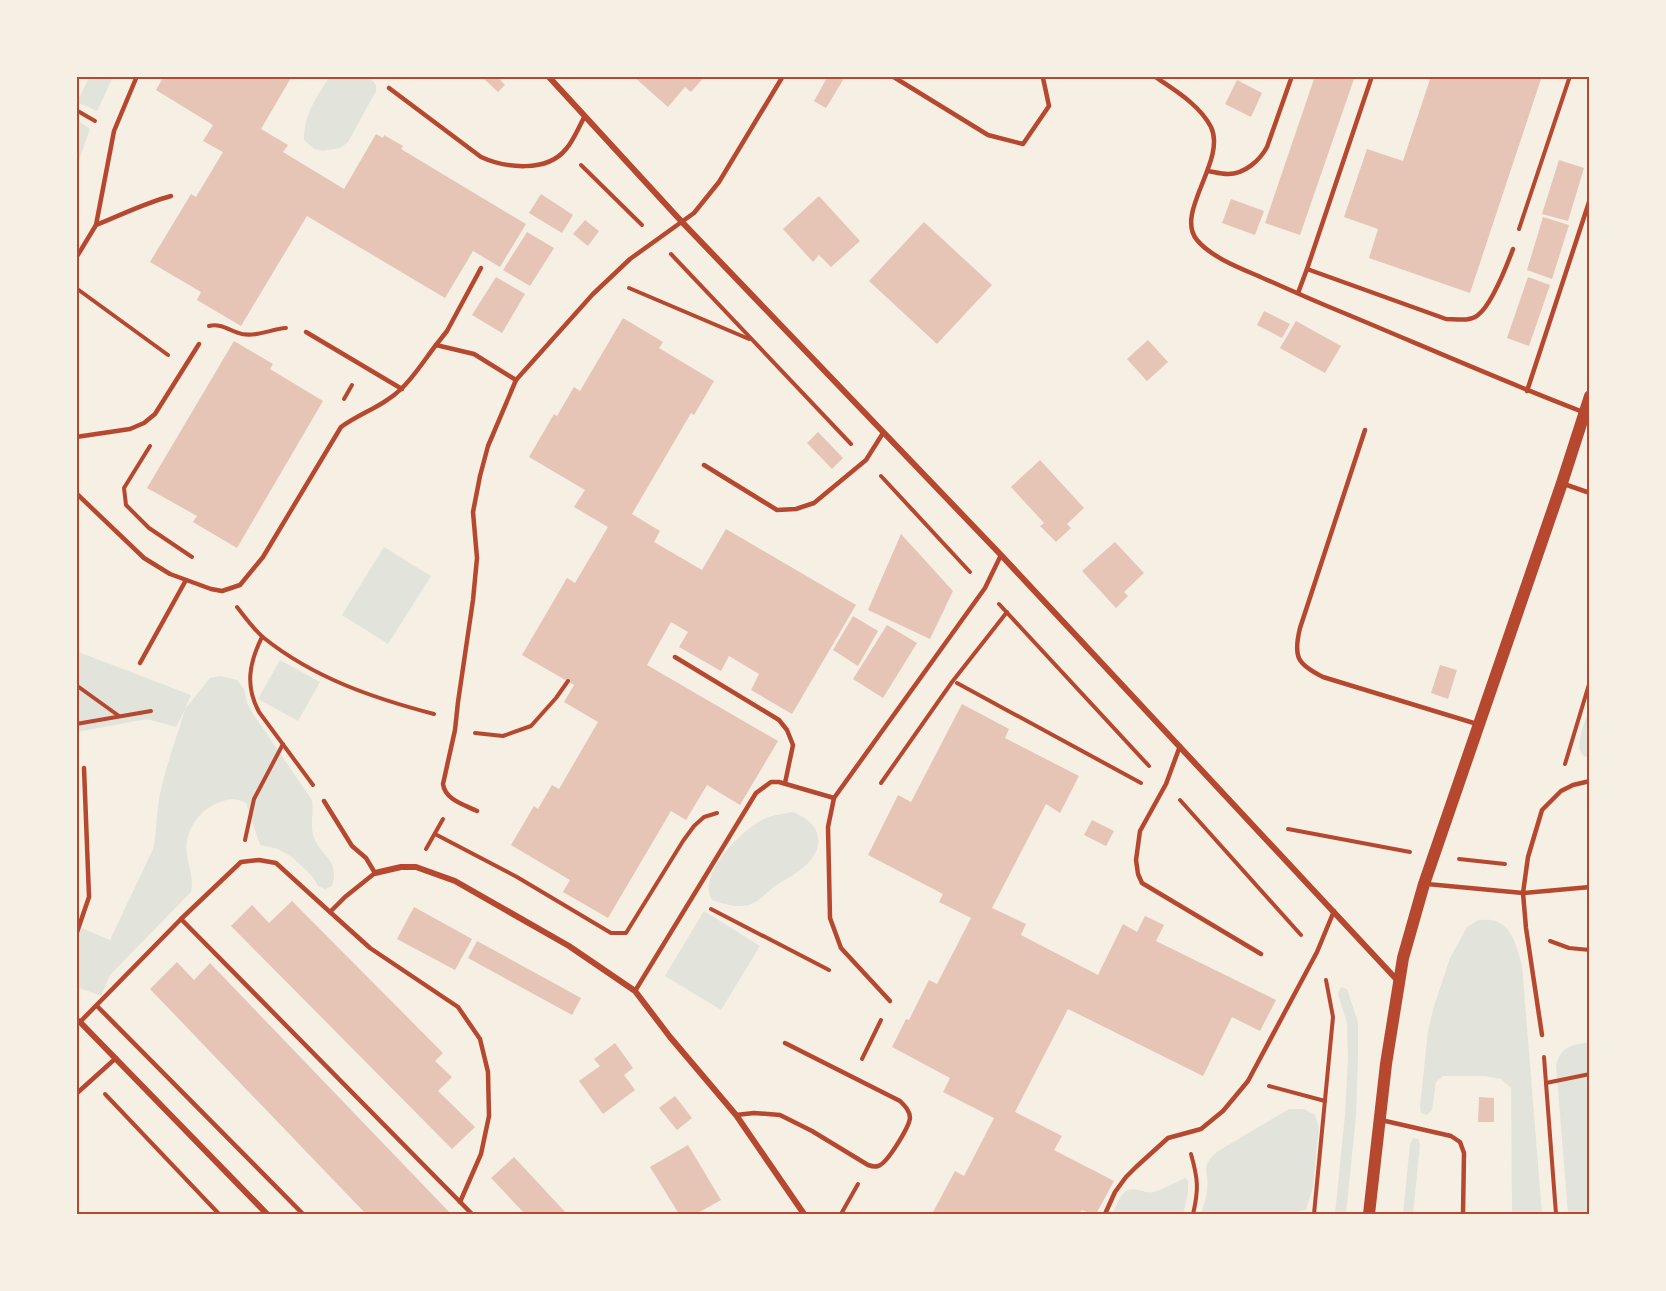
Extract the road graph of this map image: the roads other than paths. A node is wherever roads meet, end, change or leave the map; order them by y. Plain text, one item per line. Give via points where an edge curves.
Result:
1 (137, 76) edge
2 (548, 76) edge
3 (783, 76) edge
4 (892, 76) edge
5 (1040, 76) edge
6 (1154, 76) edge
7 (1292, 76) edge
8 (1372, 76) edge
9 (389, 88) dead end
10 (585, 116) junction
11 (1208, 171) junction
12 (171, 196) dead end
13 (1590, 198) edge
14 (682, 222) junction
15 (96, 225) junction
16 (1512, 249) road end
17 (76, 258) edge
18 (481, 268) dead end
19 (1307, 269) junction
20 (1298, 293) junction
21 (306, 332) road end
22 (199, 344) road end
23 (436, 345) junction
24 (516, 380) junction
25 (402, 389) junction
26 (1527, 391) junction
27 (1590, 396) edge
28 (1583, 412) junction
29 (1365, 430) dead end
30 (883, 433) junction
31 (76, 437) edge
32 (704, 465) dead end
33 (1562, 483) junction
34 (76, 493) edge
35 (1590, 493) edge
36 (1001, 555) junction
37 (186, 580) junction
38 (675, 657) dead end
39 (140, 663) dead end
40 (1479, 725) junction
41 (1180, 746) junction
42 (84, 768) dead end
43 (1590, 782) edge
44 (785, 783) junction
45 (834, 798) junction
46 (324, 801) road end
47 (477, 811) dead end
48 (375, 873) junction
49 (1424, 884) junction
50 (1590, 887) edge
51 (1523, 893) junction
52 (1334, 910) junction
53 (330, 912) junction
54 (181, 919) junction
55 (76, 935) edge
56 (1261, 954) dead end
57 (1399, 982) junction
58 (635, 992) junction
59 (890, 1001) road end
60 (97, 1006) junction
61 (78, 1021) edge
62 (1542, 1035) road end
63 (785, 1043) dead end
64 (116, 1058) junction
65 (76, 1094) edge
66 (736, 1115) junction
67 (1380, 1120) junction
68 (460, 1202) junction
69 (267, 1215) edge
70 (303, 1215) edge
71 (472, 1215) edge
72 (804, 1215) edge
73 (1105, 1215) edge
74 (1369, 1215) edge
75 (1463, 1215) edge

1 - 15 lane via 114,131
2 - 10 street
3 - 14 lane via 719,182
4 - 5 lane via 988,135 1023,144 1049,106
6 - 11 lane via 1200,111 1212,129 1214,147
7 - 11 lane via 1262,156 1249,168 1229,174
8 - 19 lane
9 - 10 lane via 481,157 507,166 550,161 565,150
10 - 14 street
11 - 20 lane via 1193,209 1191,229 1196,240 1227,262
12 - 15 lane
13 - 26 lane
14 - 24 lane via 630,260 593,294
14 - 30 street
15 - 17 lane
16 - 19 lane via 1491,299 1478,316 1465,319 1446,318
18 - 23 lane
19 - 20 lane
20 - 26 lane
21 - 25 lane
22 - 31 lane via 155,414 144,423 130,429
23 - 24 lane via 474,354
23 - 25 lane
24 - 47 lane via 488,446 473,512 477,558 473,600 455,730 443,784 449,797
25 - 37 lane via 341,427 263,557 240,585 222,591
26 - 28 lane
27 - 28 main road
28 - 33 main road
29 - 40 lane via 1300,628 1298,659 1323,677
30 - 32 lane via 866,460 814,503 796,510 777,510
30 - 36 street
33 - 35 lane
33 - 40 main road
34 - 37 lane via 144,558
36 - 41 street
36 - 45 lane via 985,588
37 - 39 lane
38 - 44 lane via 779,720 793,745
40 - 49 main road
41 - 52 street
41 - 56 lane via 1166,784 1140,831 1138,874 1142,883
42 - 55 lane via 89,897
43 - 51 lane via 1573,785 1542,810 1528,856
44 - 45 lane
44 - 58 lane via 771,782 756,793
45 - 59 lane via 828,827 830,918 841,948
46 - 48 lane via 352,846
48 - 53 lane
48 - 58 street via 417,867 455,881 569,946
49 - 51 lane
49 - 57 main road
50 - 51 lane
51 - 62 lane
52 - 57 street
52 - 73 lane via 1317,952 1248,1081 1223,1111 1201,1129 1168,1138 1126,1177
53 - 54 lane via 276,863 259,860 241,861
53 - 68 lane via 370,948 458,1007 480,1039 488,1072 489,1116 481,1154
54 - 60 lane
54 - 68 lane
57 - 67 main road
58 - 66 street
60 - 61 lane
60 - 70 lane
61 - 64 street
63 - 66 lane via 900,1101 909,1112 908,1126 886,1161 878,1166 868,1165 780,1115
64 - 65 lane
64 - 69 street
66 - 72 street
67 - 74 main road
67 - 75 lane via 1451,1136 1460,1142 1464,1153
68 - 71 lane

